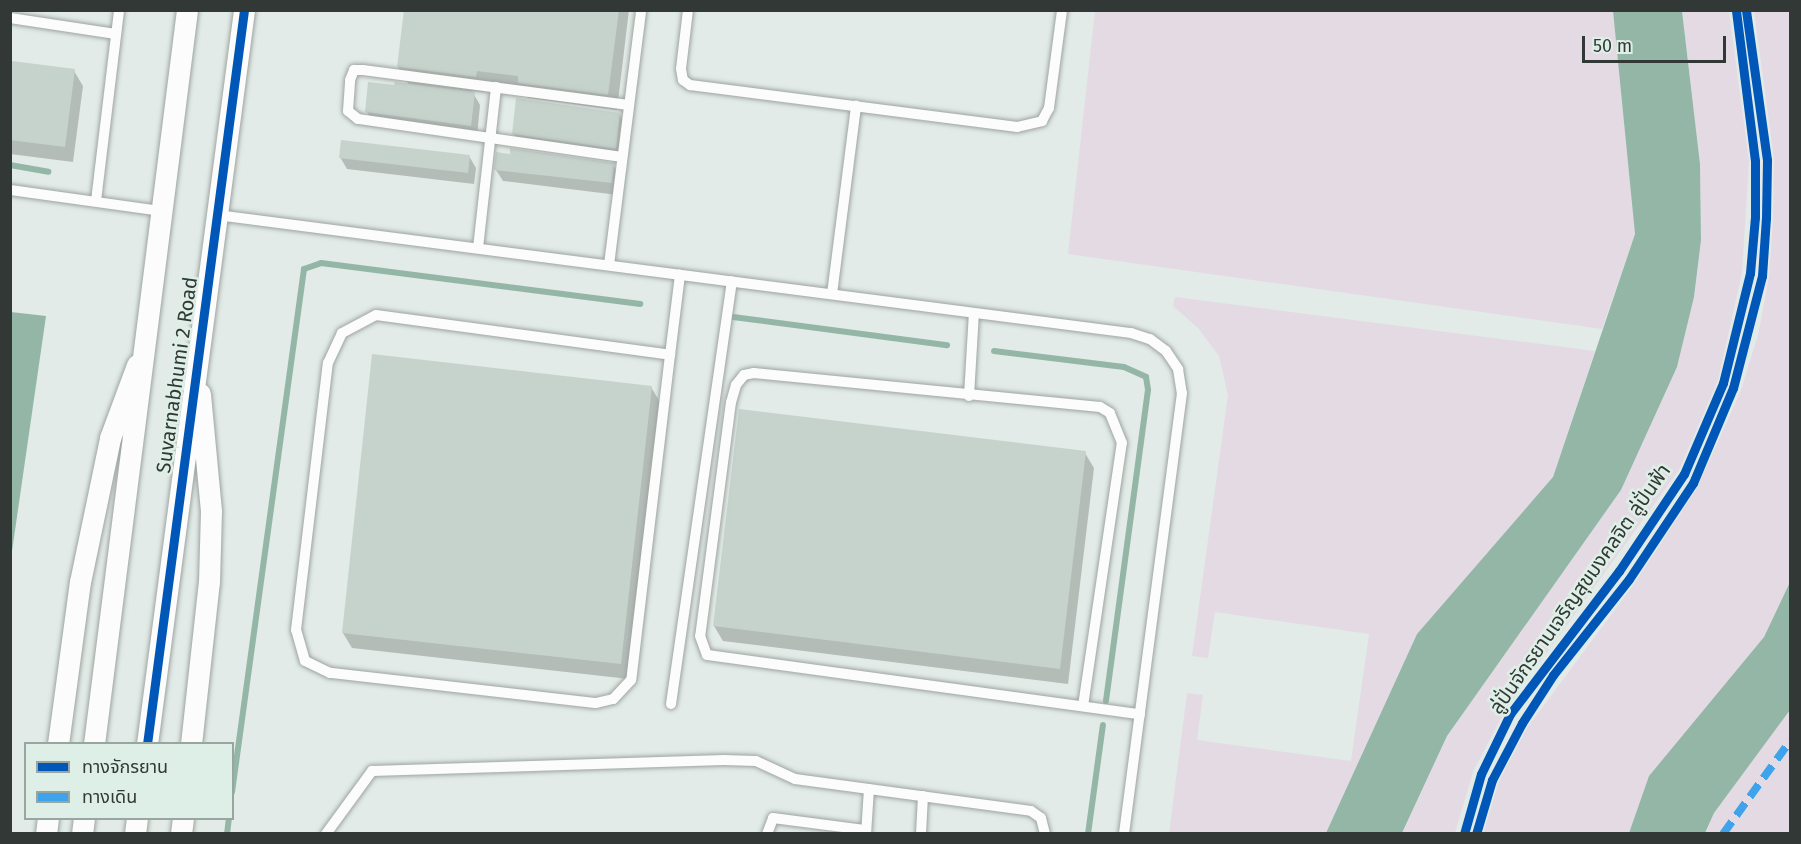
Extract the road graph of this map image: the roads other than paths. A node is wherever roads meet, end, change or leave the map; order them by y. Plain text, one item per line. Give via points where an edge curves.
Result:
1 (119, 10) edge
2 (187, 10) edge
3 (244, 10) edge
4 (641, 10) edge
5 (688, 10) edge
6 (1062, 10) edge
7 (10, 18) edge
8 (116, 34) junction
9 (496, 87) junction
10 (629, 105) junction
11 (856, 106) junction
12 (490, 138) junction
13 (622, 157) junction
14 (10, 190) edge
15 (96, 201) junction
16 (161, 211) junction
17 (217, 214) junction
18 (478, 248) junction
19 (609, 265) junction
20 (680, 274) junction
21 (732, 281) junction
22 (832, 294) junction
23 (974, 313) junction
24 (147, 339) junction
25 (670, 355) junction
26 (196, 363) junction
27 (969, 396) junction
28 (671, 704) dead end
29 (1083, 706) junction
30 (1140, 714) junction
31 (58, 742) edge
32 (94, 742) edge
33 (147, 742) edge
34 (191, 742) edge
35 (869, 789) junction
36 (923, 796) junction
37 (866, 832) edge
38 (326, 834) edge
39 (767, 834) edge
40 (921, 834) edge
41 (1045, 834) edge
42 (1125, 834) edge

1 - 8 lane
2 - 16 street, Suvarnabhumi 2 Road
3 - 17 street, Suvarnabhumi 2 Road
4 - 10 lane
5 - 11 lane via 681,69 683,80 690,85
6 - 11 lane via 1049,108 1042,121 1017,127
7 - 8 lane
8 - 15 lane
9 - 10 lane
9 - 12 lane
9 - 12 lane via 363,70 354,70 350,80 351,116
10 - 13 lane
11 - 22 lane
12 - 13 lane
12 - 18 lane
13 - 19 lane
14 - 15 lane
15 - 16 lane
16 - 24 street, Suvarnabhumi 2 Road
17 - 18 lane
17 - 26 street, Suvarnabhumi 2 Road
18 - 19 lane
19 - 20 lane
20 - 21 lane
20 - 25 lane
21 - 22 lane
21 - 28 lane
22 - 23 lane
23 - 27 lane
23 - 30 lane via 1131,333 1150,339 1166,351 1178,369 1182,393
24 - 31 street via 110,438 80,582
24 - 32 street, Suvarnabhumi 2 Road
25 - 25 lane via 631,680 613,699 595,704 330,673 304,661 296,630 328,363 342,333 376,315
26 - 33 street, Suvarnabhumi 2 Road
26 - 34 street via 211,512 209,582
27 - 29 lane via 1100,407 1110,413 1118,427 1122,443
27 - 29 lane via 744,375 731,402 702,648 707,655 720,660
29 - 30 lane
30 - 42 lane
35 - 36 lane
35 - 37 lane
35 - 38 lane via 795,779 756,761 372,771
36 - 40 lane
36 - 41 lane via 1031,811 1041,818
37 - 39 lane via 773,818

